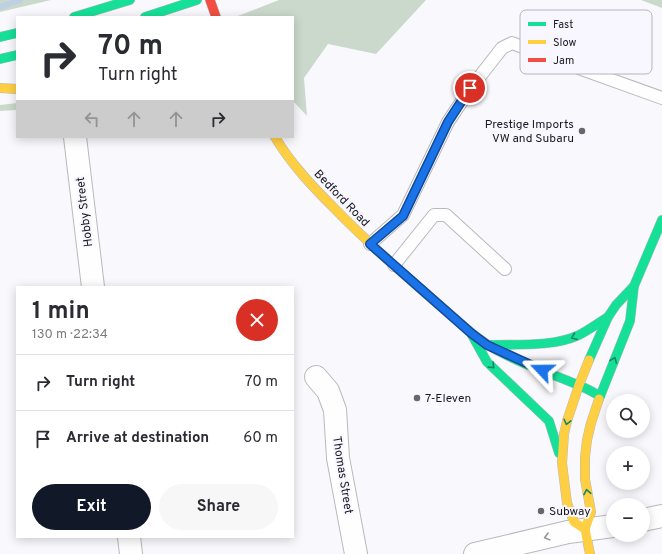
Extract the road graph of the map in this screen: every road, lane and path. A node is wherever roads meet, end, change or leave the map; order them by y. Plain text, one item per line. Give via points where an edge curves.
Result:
1 (130, 0) edge
2 (197, 0) edge
3 (210, 0) edge
4 (77, 16) edge
5 (148, 16) edge
6 (216, 16) edge
7 (16, 33) edge
8 (0, 37) edge
9 (520, 46) edge
10 (16, 55) edge
11 (0, 59) edge
12 (595, 74) edge
13 (0, 88) edge
14 (16, 89) edge
15 (662, 98) edge
16 (75, 138) edge
17 (276, 138) edge
18 (662, 220) edge
19 (370, 244) junction
20 (394, 265) junction
21 (505, 269) dead end
22 (93, 286) edge
23 (634, 286) junction
24 (608, 318) junction
25 (471, 333) junction
26 (487, 345) junction
27 (316, 377) dead end
28 (579, 385) junction
29 (600, 396) junction
30 (563, 470) junction
31 (662, 516) edge
32 (650, 519) edge
33 (606, 527) edge
34 (585, 529) junction
35 (129, 538) edge
36 (131, 554) edge
37 (356, 554) edge
38 (475, 554) edge
39 (590, 554) edge

1 - 4 main road
2 - 5 main road
3 - 6 main road
7 - 8 main road
9 - 19 lane via 512,43 502,48 470,88 448,122 403,216
10 - 11 main road
12 - 15 lane
13 - 14 main road
16 - 22 street, Hobby Street
17 - 19 main road, Bedford Road via 311,185
18 - 23 main road
19 - 20 main road, Bedford Road
20 - 21 lane via 434,215 446,215
20 - 25 main road, Bedford Road
23 - 24 main road
29 -> 23 main road via 627,329
24 -> 26 main road via 579,335 564,340
24 - 28 main road
25 - 26 main road, Bedford Road
25 -> 30 main road via 487,362 549,421
26 - 28 main road, Bedford Road
27 - 37 street, Thomas Street via 328,391 334,410 338,458
28 - 29 main road, Bedford Road
28 -> 30 main road via 564,434
34 -> 29 main road via 591,512 585,479 585,457 591,423
30 - 34 main road via 574,522
31 - 32 street
33 - 34 street
34 -> 38 street
34 - 39 main road
35 - 36 street

